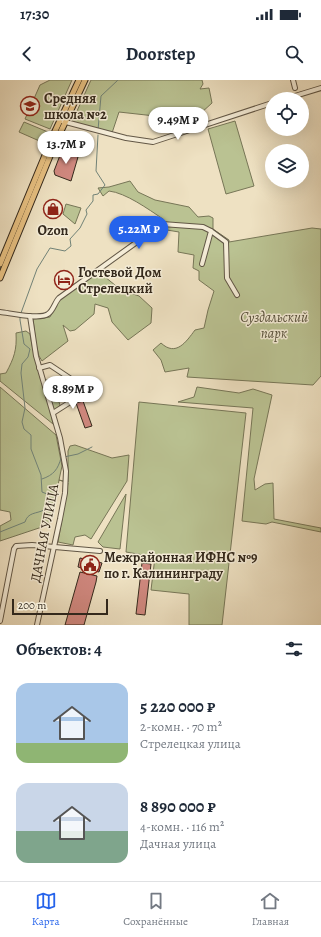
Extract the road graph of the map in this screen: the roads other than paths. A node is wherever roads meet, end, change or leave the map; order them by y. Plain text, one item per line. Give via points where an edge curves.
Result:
1 (79, 80) edge
2 (85, 80) edge
3 (293, 80) edge
4 (295, 88) dead end
5 (321, 88) edge
6 (308, 92) edge
7 (265, 105) edge
8 (62, 121) junction
9 (211, 231) junction
10 (0, 264) edge
11 (202, 264) dead end
12 (0, 278) edge
13 (237, 294) dead end
14 (0, 312) edge
15 (30, 316) junction
16 (39, 368) junction
17 (53, 413) junction
18 (54, 547) junction
19 (100, 551) dead end
20 (0, 621) edge
21 (37, 625) edge

1 - 8 main road
2 - 8 main road
3 - 4 street
5 - 6 street
7 - 8 street via 153,142 126,138
8 - 10 main road
8 - 12 main road
9 - 11 street
9 - 13 street via 226,242 227,278
9 - 15 street via 195,226 159,226 59,298 50,313
14 - 15 street
15 - 16 street, ДАЧНАЯ УЛИЦА
16 - 17 street, ДАЧНАЯ УЛИЦА
16 - 17 street via 50,365 83,387 86,392
17 - 18 street, ДАЧНАЯ УЛИЦА via 63,452 66,478
18 - 19 street
18 - 20 street via 15,547
18 - 21 street, ДАЧНАЯ УЛИЦА

